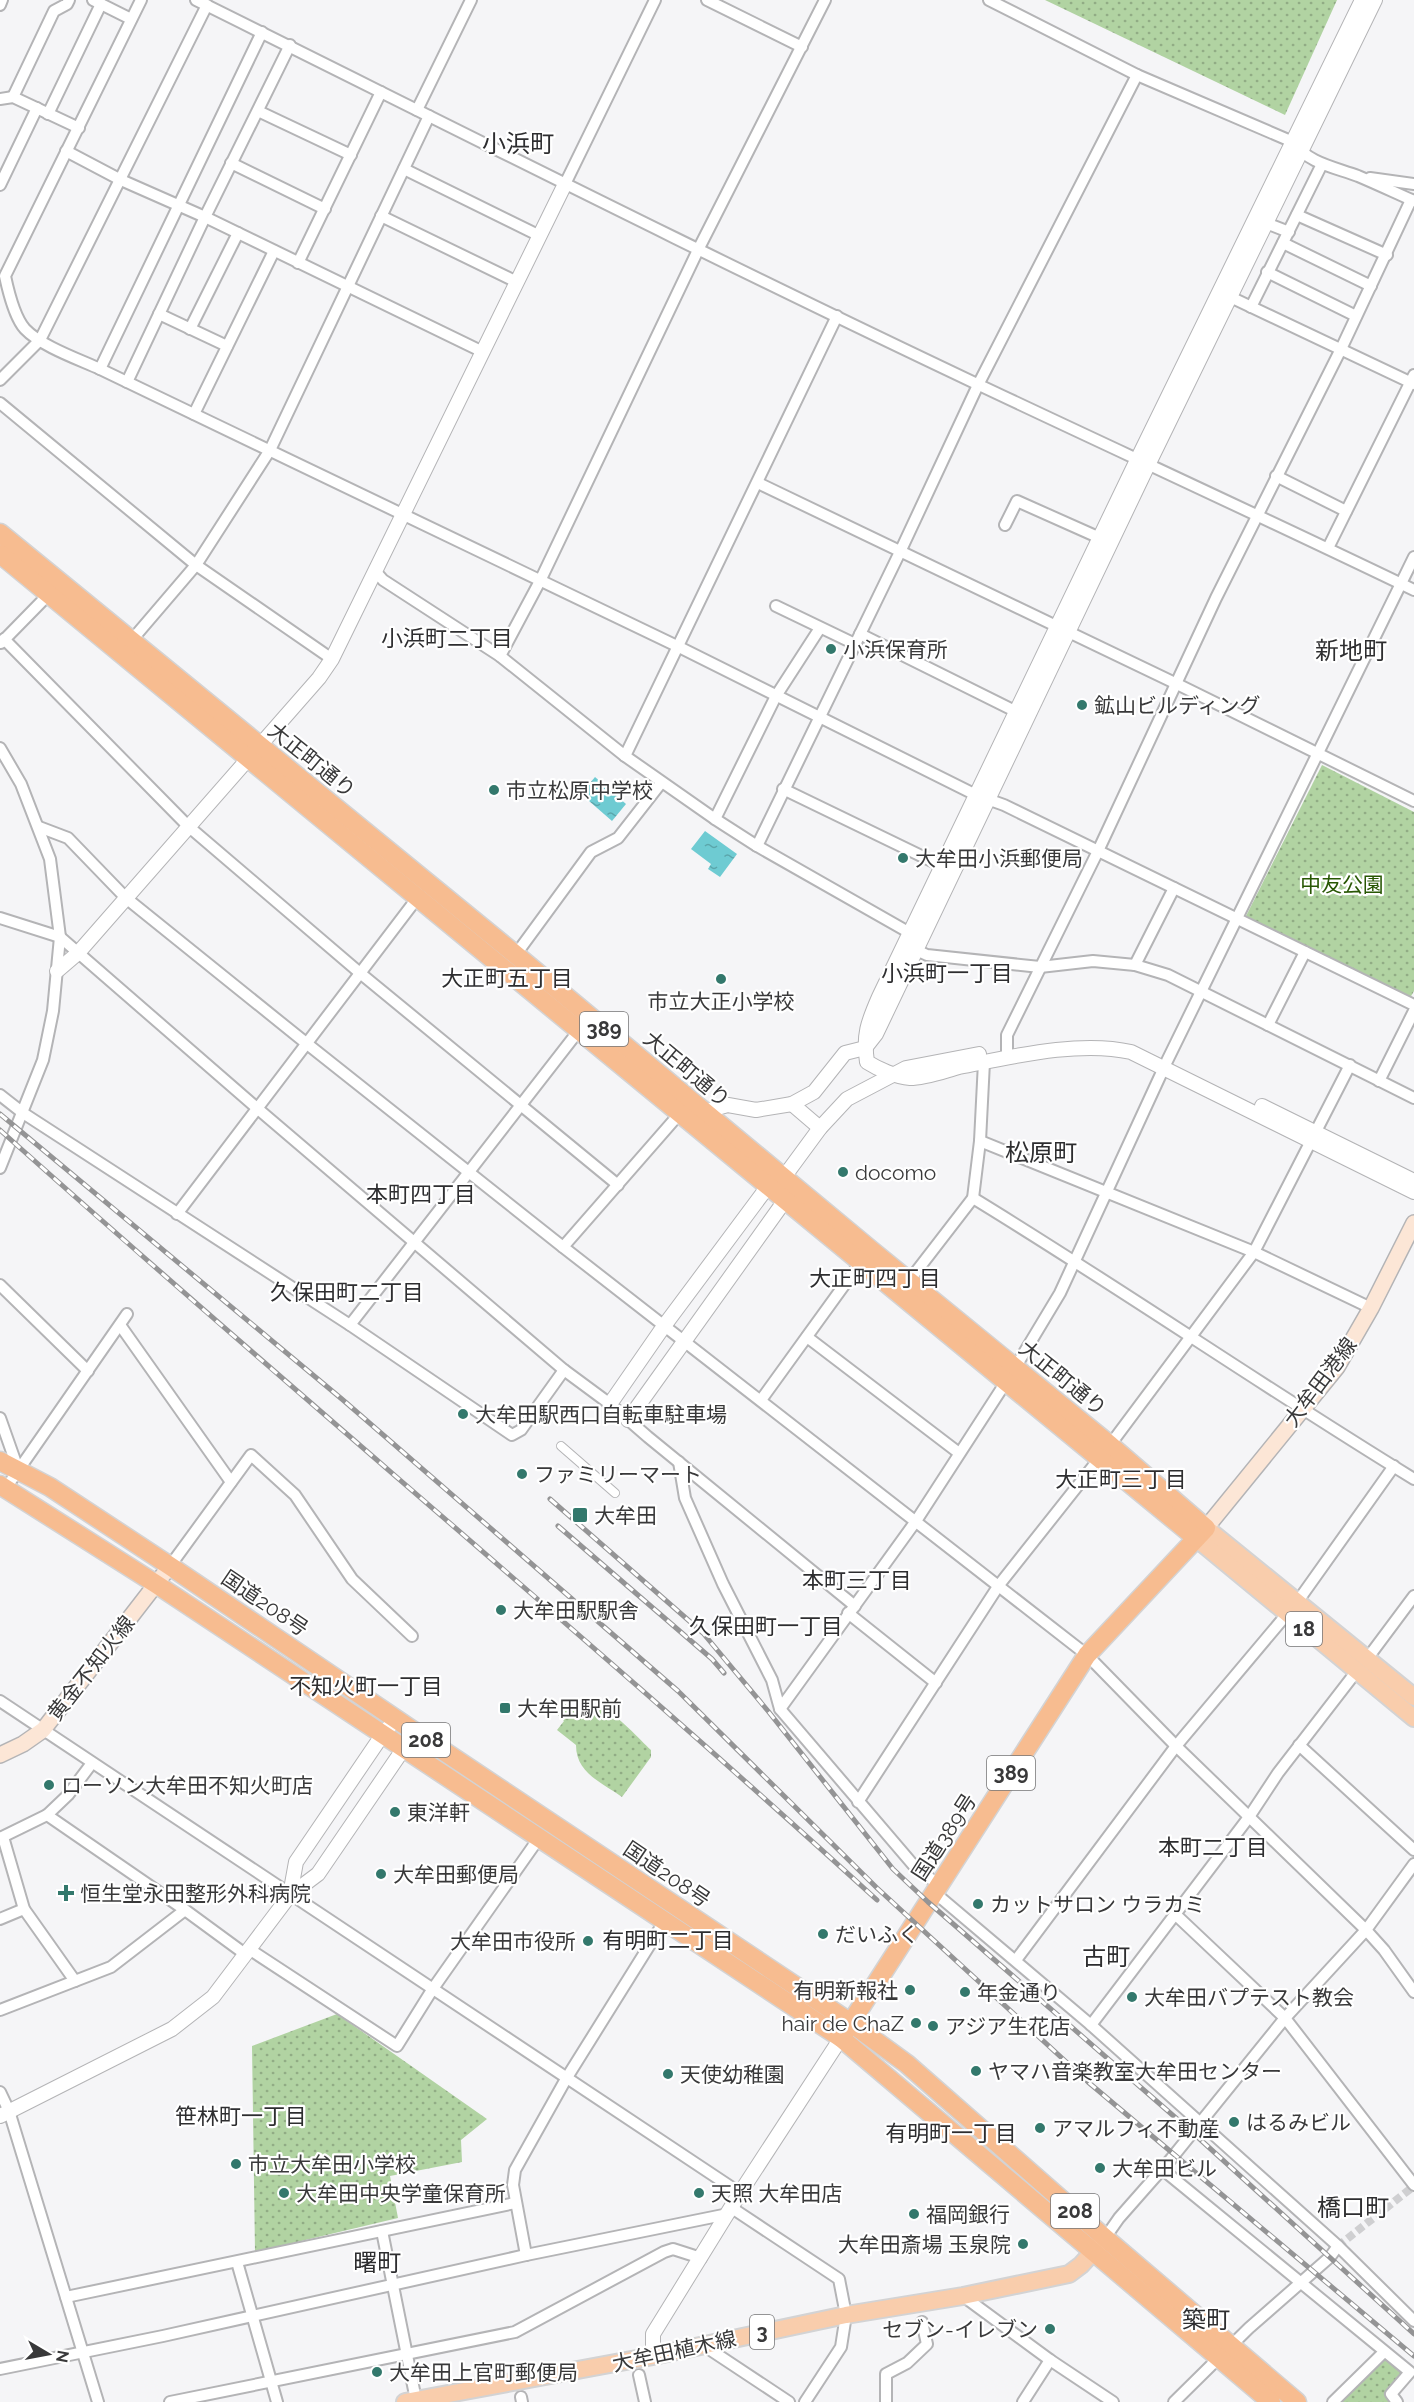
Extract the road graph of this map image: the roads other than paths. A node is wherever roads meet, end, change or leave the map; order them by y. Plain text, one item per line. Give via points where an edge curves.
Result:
1 (2, 0) edge
2 (69, 0) edge
3 (141, 0) edge
4 (196, 0) edge
5 (471, 0) edge
6 (655, 0) edge
7 (707, 0) edge
8 (825, 0) edge
9 (989, 0) edge
10 (1362, 0) edge
11 (1375, 0) edge
12 (97, 2) edge
13 (0, 5) edge
14 (207, 5) junction
15 (131, 19) junction
16 (262, 32) junction
17 (290, 45) junction
18 (802, 47) junction
19 (1137, 75) junction
20 (381, 92) junction
21 (13, 97) junction
22 (0, 99) edge
23 (37, 108) junction
24 (417, 110) junction
25 (258, 111) junction
26 (48, 114) junction
27 (429, 116) junction
28 (79, 128) junction
29 (1297, 147) junction
30 (66, 151) junction
31 (351, 155) junction
32 (231, 163) junction
33 (1322, 164) junction
34 (404, 169) junction
35 (1358, 176) junction
36 (121, 180) junction
37 (565, 184) junction
38 (1414, 184) edge
39 (0, 185) edge
40 (1413, 201) edge
41 (178, 205) junction
42 (325, 209) junction
43 (1297, 215) junction
44 (381, 216) junction
45 (205, 217) junction
46 (1261, 221) junction
47 (1288, 232) junction
48 (238, 233) junction
49 (540, 236) junction
50 (1282, 243) junction
51 (699, 248) junction
52 (274, 251) junction
53 (1387, 255) junction
54 (298, 263) junction
55 (1267, 272) junction
56 (3, 274) edge
57 (517, 282) junction
58 (1371, 286) junction
59 (348, 287) junction
60 (1225, 295) junction
61 (1251, 307) junction
62 (159, 314) junction
63 (837, 316) junction
64 (1356, 316) junction
65 (190, 329) junction
66 (40, 340) junction
67 (227, 346) junction
68 (1341, 349) junction
69 (483, 352) junction
70 (100, 369) junction
71 (0, 380) edge
72 (1413, 381) edge
73 (127, 382) junction
74 (978, 385) junction
75 (0, 403) edge
76 (194, 414) junction
77 (270, 450) junction
78 (1144, 461) junction
79 (1276, 476) junction
80 (758, 483) junction
81 (1346, 511) junction
82 (1257, 514) junction
83 (402, 516) junction
84 (1005, 525) dead end
85 (0, 533) edge
86 (1100, 538) junction
87 (1328, 548) junction
88 (900, 552) junction
89 (0, 554) edge
90 (1414, 557) edge
91 (196, 565) junction
92 (376, 572) junction
93 (540, 581) junction
94 (1400, 583) junction
95 (1414, 590) edge
96 (49, 594) junction
97 (776, 606) dead end
98 (820, 628) junction
99 (1063, 631) junction
100 (857, 639) junction
101 (2, 641) edge
102 (131, 641) junction
103 (679, 647) junction
104 (500, 656) junction
105 (332, 659) junction
106 (1177, 684) junction
107 (776, 696) junction
108 (1017, 712) junction
109 (820, 718) junction
110 (0, 748) edge
111 (253, 751) junction
112 (1318, 755) junction
113 (625, 756) junction
114 (661, 783) junction
115 (783, 789) junction
116 (982, 797) junction
117 (1414, 801) edge
118 (715, 819) junction
119 (188, 826) junction
120 (39, 827) junction
121 (757, 846) junction
122 (1098, 851) junction
123 (942, 866) junction
124 (1174, 888) junction
125 (418, 897) junction
126 (126, 898) junction
127 (0, 918) edge
128 (1238, 919) junction
129 (910, 933) junction
130 (60, 937) junction
131 (916, 950) junction
132 (1305, 952) junction
133 (78, 953) junction
134 (510, 961) junction
135 (1135, 965) junction
136 (1040, 967) junction
137 (57, 971) junction
138 (360, 973) junction
139 (1202, 992) junction
140 (1414, 1005) edge
141 (1414, 1011) edge
142 (1268, 1025) junction
143 (580, 1029) junction
144 (306, 1043) junction
145 (865, 1048) junction
146 (1006, 1054) junction
147 (984, 1062) junction
148 (1166, 1064) junction
149 (1350, 1065) junction
150 (894, 1074) junction
151 (1379, 1081) junction
152 (0, 1095) edge
153 (1414, 1098) edge
154 (792, 1104) junction
155 (521, 1106) junction
156 (258, 1109) junction
157 (23, 1113) junction
158 (693, 1116) junction
159 (820, 1128) junction
160 (1313, 1136) junction
161 (980, 1141) junction
162 (1, 1160) edge
163 (469, 1174) junction
164 (1414, 1180) edge
165 (776, 1181) junction
166 (618, 1185) junction
167 (1108, 1191) junction
168 (1414, 1192) edge
169 (973, 1198) junction
170 (786, 1199) junction
171 (177, 1214) junction
172 (1414, 1223) edge
173 (414, 1241) junction
174 (563, 1247) junction
175 (1254, 1252) junction
176 (866, 1256) junction
177 (1076, 1262) junction
178 (909, 1281) junction
179 (0, 1285) edge
180 (1371, 1308) junction
181 (128, 1314) dead end
182 (120, 1325) junction
183 (350, 1325) junction
184 (664, 1326) junction
185 (1190, 1336) junction
186 (807, 1337) junction
187 (683, 1340) junction
188 (564, 1370) junction
189 (88, 1371) junction
190 (1011, 1375) junction
191 (761, 1400) junction
192 (610, 1404) junction
193 (1304, 1409) junction
194 (0, 1418) edge
195 (628, 1419) junction
196 (561, 1446) dead end
197 (1104, 1452) junction
198 (959, 1453) junction
199 (0, 1461) edge
200 (679, 1462) junction
201 (1394, 1466) junction
202 (18, 1469) junction
203 (1414, 1479) edge
204 (231, 1482) junction
205 (3, 1486) edge
206 (615, 1492) dead end
207 (916, 1521) junction
208 (1201, 1533) junction
209 (170, 1566) junction
210 (156, 1584) junction
211 (999, 1585) junction
212 (1414, 1596) edge
213 (1298, 1601) junction
214 (851, 1609) junction
215 (1287, 1614) junction
216 (412, 1636) dead end
217 (1087, 1655) junction
218 (1367, 1659) junction
219 (1356, 1672) junction
220 (936, 1683) junction
221 (1414, 1697) edge
222 (0, 1701) edge
223 (780, 1709) junction
224 (1414, 1718) edge
225 (396, 1719) junction
226 (43, 1730) junction
227 (415, 1732) junction
228 (383, 1734) junction
229 (1299, 1745) junction
230 (1176, 1746) junction
231 (404, 1748) junction
232 (0, 1755) edge
233 (92, 1763) junction
234 (858, 1802) junction
235 (46, 1815) junction
236 (1249, 1817) junction
237 (1, 1838) edge
238 (539, 1838) junction
239 (1414, 1850) edge
240 (1414, 1864) edge
241 (937, 1889) junction
242 (290, 1895) junction
243 (24, 1909) junction
244 (185, 1910) junction
245 (1176, 1915) junction
246 (0, 1919) edge
247 (664, 1922) junction
248 (1366, 1930) junction
249 (247, 1951) junction
250 (1016, 1960) junction
251 (75, 1981) junction
252 (432, 1990) junction
253 (1414, 1992) edge
254 (0, 2010) edge
255 (1285, 2018) junction
256 (1091, 2025) junction
257 (846, 2030) junction
258 (566, 2079) junction
259 (0, 2092) edge
260 (5, 2114) edge
261 (1200, 2123) junction
262 (1162, 2169) junction
263 (1414, 2185) edge
264 (740, 2193) junction
265 (515, 2203) junction
266 (730, 2211) junction
267 (382, 2231) junction
268 (1100, 2245) junction
269 (1338, 2246) junction
270 (526, 2255) junction
271 (701, 2258) junction
272 (237, 2262) junction
273 (1300, 2283) junction
274 (393, 2285) junction
275 (963, 2296) junction
276 (66, 2297) junction
277 (251, 2315) junction
278 (846, 2315) junction
279 (1414, 2321) edge
280 (922, 2322) dead end
281 (703, 2345) junction
282 (1232, 2346) junction
283 (1384, 2352) junction
284 (83, 2353) junction
285 (407, 2354) junction
286 (653, 2356) junction
287 (1218, 2358) junction
288 (1050, 2360) junction
289 (0, 2369) edge
290 (639, 2375) dead end
291 (271, 2382) junction
292 (410, 2401) edge
293 (1396, 2401) edge
294 (98, 2402) edge
295 (170, 2402) edge
296 (277, 2402) edge
297 (645, 2402) edge
298 (789, 2402) edge
299 (805, 2402) edge
300 (886, 2402) edge
301 (1023, 2402) edge
302 (1113, 2402) edge
303 (1174, 2402) edge
304 (1271, 2402) edge
305 (1297, 2402) edge
306 (1333, 2402) edge

1 - 13 street
2 - 21 street via 54,11
3 - 15 street
4 - 14 street
5 - 24 street
6 - 37 street
7 - 18 street
8 - 18 street
9 - 19 street
10 - 29 street
11 - 29 street
12 - 15 street
12 - 26 street
14 - 16 street
14 - 36 street
15 - 28 street
16 - 17 street
16 - 41 street
17 - 20 street
17 - 25 street
18 - 51 street
19 - 29 street
19 - 74 street
20 - 24 street
20 - 31 street
21 - 22 street
21 - 23 street
23 - 26 street
23 - 39 street
24 - 27 street
25 - 31 street
25 - 32 street
26 - 28 street
27 - 34 street
27 - 37 street
28 - 30 street
29 - 33 street
29 - 46 street
30 - 36 street
30 - 56 street
31 - 42 street
32 - 42 street
32 - 45 street
33 - 35 street
33 - 43 street
34 - 44 street
34 - 49 street
35 - 38 street
35 - 40 street
36 - 41 street
36 - 66 street
37 - 49 street
37 - 51 street
40 - 53 street
41 - 45 street
41 - 70 street
42 - 54 street
43 - 47 street
43 - 53 street
44 - 57 street
44 - 59 street
45 - 48 street
45 - 62 street
46 - 47 street
46 - 60 street
47 - 50 street
48 - 52 street
48 - 65 street
49 - 57 street
50 - 55 street
50 - 58 street
51 - 63 street
51 - 93 street
52 - 54 street
52 - 67 street
53 - 58 street
54 - 59 street
55 - 61 street
55 - 64 street
56 - 66 street via 24,328
57 - 69 street
58 - 64 street
59 - 69 street
59 - 77 street
60 - 61 street
60 - 78 street
61 - 68 street
62 - 65 street
62 - 73 street
63 - 74 street
63 - 80 street
64 - 68 street
65 - 67 street
66 - 70 street
66 - 71 street
67 - 76 street
68 - 72 street
68 - 79 street
69 - 83 street
70 - 73 street
72 - 81 street
73 - 76 street
74 - 78 street
74 - 88 street
75 - 91 street
76 - 77 street
77 - 83 street
77 - 91 street
78 - 82 street
78 - 86 street
78 - 99 street
79 - 81 street
79 - 82 street
80 - 88 street
80 - 103 street
81 - 87 street
82 - 87 street
82 - 106 street
83 - 92 street
83 - 93 street
84 - 86 street via 1017,501
85 - 102 highway, 大正町通り / 389
86 - 99 street
87 - 94 street
88 - 99 street
88 - 100 street
89 - 96 highway, 大正町通り / 389
90 - 94 street
91 - 102 street
91 - 105 street
92 - 104 street
92 - 105 street
93 - 103 street
93 - 104 street
94 - 95 street
94 - 112 street
96 - 101 street
96 - 111 highway, 大正町通り / 389
97 - 98 street
98 - 100 street
98 - 107 street
99 - 106 street
99 - 108 street
99 - 116 street
100 - 108 street
100 - 109 street
101 - 119 street
102 - 111 highway, 大正町通り / 389
103 - 107 street
103 - 113 street
104 - 113 street
105 - 111 street
106 - 112 street
106 - 122 street
107 - 109 street
107 - 118 street
108 - 116 street
109 - 115 street
109 - 116 street
110 - 120 street
111 - 119 street
111 - 125 highway, 大正町通り / 389
111 - 134 highway, 大正町通り / 389
112 - 117 street
112 - 128 street
113 - 114 street
114 - 118 street
114 - 134 street via 618,838 591,852
115 - 121 street
115 - 123 street
116 - 122 street
116 - 123 street
116 - 131 street
118 - 121 street
119 - 126 street
119 - 138 street
120 - 126 street via 68,838
120 - 130 street via 50,859
121 - 129 street
122 - 124 street
122 - 136 street
123 - 129 street
124 - 128 street
124 - 135 street
125 - 134 highway, 大正町通り / 389
125 - 138 street
126 - 133 street
126 - 144 street
127 - 130 street
128 - 132 street
128 - 139 street
129 - 131 street
129 - 145 street via 866,1027
130 - 133 street
130 - 137 street
131 - 136 street via 927,955
131 - 145 street via 876,1034
132 - 140 street
132 - 142 street
133 - 137 street
133 - 156 street
134 - 143 highway, 大正町通り / 389
134 - 158 highway, 大正町通り / 389
135 - 136 street via 1093,961
135 - 139 street via 1168,975
136 - 146 street via 1007,1035
137 - 157 street via 43,1060
138 - 144 street
138 - 155 street
139 - 142 street
139 - 148 street
141 - 151 street
142 - 149 street
143 - 155 street
143 - 158 highway, 大正町通り / 389
144 - 156 street
144 - 163 street
145 - 150 street via 867,1062
145 - 154 street via 845,1053 814,1092
146 - 147 street
146 - 148 street via 1110,1047
146 - 150 street via 906,1068
147 - 150 street via 910,1078
147 - 161 street
148 - 160 street
148 - 167 street
149 - 151 street
149 - 160 street
150 - 159 street via 847,1099
151 - 153 street
152 - 157 street
154 - 158 street via 756,1110 728,1105
154 - 159 street
155 - 163 street
155 - 166 street
156 - 171 street
156 - 173 street
157 - 162 street
157 - 171 street
158 - 165 highway, 大正町通り / 389
158 - 166 street
159 - 165 street
160 - 164 street
160 - 168 street
160 - 175 street
161 - 167 street
161 - 169 street
163 - 173 street
163 - 174 street
165 - 170 highway, 大正町通り / 389
165 - 176 highway, 大正町通り / 389
165 - 184 street
166 - 174 street
167 - 175 street
167 - 177 street
169 - 177 street
169 - 178 street
170 - 176 highway, 大正町通り / 389
170 - 187 street
171 - 183 street
172 - 180 main road, 大牟田港線
173 - 183 street
173 - 188 street
174 - 184 street
175 - 180 street
175 - 185 street
176 - 178 highway, 大正町通り / 389
176 - 186 street
176 - 190 highway, 大正町通り / 389
177 - 185 street
177 - 190 street
178 - 190 highway, 大正町通り / 389
179 - 189 street
180 - 193 main road, 大牟田港線 via 1337,1367
181 - 182 street
182 - 189 street
182 - 204 street
183 - 188 street via 512,1435 521,1430
184 - 187 street
184 - 192 street
185 - 193 street
185 - 197 street
186 - 191 street
186 - 198 street
187 - 191 street
187 - 195 street
188 - 192 street
189 - 202 street
190 - 197 highway, 大正町通り / 389
190 - 198 street
191 - 207 street
192 - 195 street
193 - 201 street
193 - 208 main road, 大牟田港線
194 - 202 street
195 - 200 street
196 - 206 street
197 - 208 highway, 大正町通り / 389
197 - 211 street
198 - 207 street
199 - 202 highway, 国道208号 / 208
200 - 214 street
200 - 223 street via 685,1498 772,1680
201 - 203 street
201 - 213 street
202 - 205 street
202 - 209 highway, 国道208号 / 208
204 - 209 street
204 - 216 street via 251,1455 295,1495 352,1579
205 - 210 highway, 国道208号 / 208
207 - 211 street
207 - 214 street
208 - 213 main road, 18
208 - 215 main road, 18
208 - 217 highway, 国道389号 / 389
209 - 210 main road, 黄金不知火線
209 - 225 highway, 国道208号 / 208
210 - 226 main road, 黄金不知火線
210 - 228 highway, 国道208号 / 208
211 - 217 street
211 - 220 street
212 - 218 street
213 - 218 main road, 18
214 - 220 street
214 - 223 street
215 - 219 main road, 18
215 - 230 street
217 - 230 street
217 - 241 highway, 国道389号 / 389
218 - 221 main road, 18
219 - 224 main road, 18
219 - 229 street
220 - 234 street
222 - 226 street
223 - 234 street
225 - 227 highway, 国道208号 / 208
225 - 228 street
226 - 232 main road, 黄金不知火線
226 - 233 street
227 - 231 street
227 - 257 highway, 国道208号 / 208
228 - 231 highway, 国道208号 / 208
228 - 242 street via 296,1862
229 - 236 street
229 - 239 street
230 - 236 street
230 - 250 street
231 - 238 highway, 国道208号 / 208
231 - 242 street via 318,1874
233 - 235 street via 68,1795
233 - 242 street
234 - 241 street
235 - 237 street
235 - 244 street
236 - 245 street
236 - 248 street
237 - 243 street
238 - 247 highway, 国道208号 / 208
238 - 252 street
240 - 248 street
241 - 250 street
241 - 257 highway, 国道389号 / 389
242 - 249 street
242 - 252 street
243 - 246 street
243 - 251 street
244 - 249 street
244 - 251 street via 111,1967
245 - 255 street
245 - 256 street
247 - 257 highway, 国道208号 / 208
247 - 258 street
248 - 253 street
248 - 255 street
249 - 252 street via 397,2046
249 - 260 street via 213,1997 172,2029
250 - 256 street
251 - 254 street
252 - 258 street
255 - 261 street
255 - 263 street
256 - 261 street
257 - 264 street
257 - 268 highway, 国道208号 / 208 via 907,2064
258 - 264 street
258 - 265 street via 515,2170
259 - 260 street
260 - 276 street
261 - 262 street
261 - 269 street
262 - 268 street
262 - 273 street
264 - 266 street
265 - 267 street
265 - 270 street
266 - 270 street
266 - 271 street
266 - 278 street via 839,2279
267 - 272 street
267 - 274 street
268 - 275 main road, 大牟田植木線 / 3 via 1069,2274
268 - 282 highway, 国道208号 / 208
268 - 287 highway, 国道208号 / 208
269 - 273 street
269 - 279 street
270 - 274 street
271 - 285 street via 673,2249 515,2332
271 - 286 street via 653,2334
272 - 276 street
272 - 277 street
273 - 282 street
273 - 283 street
274 - 277 street
274 - 285 street
275 - 278 main road, 大牟田植木線 / 3
275 - 288 street
276 - 284 street
277 - 284 street
277 - 291 street
278 - 281 main road, 大牟田植木線 / 3
278 - 299 street via 841,2347
280 - 300 street via 927,2344 907,2363 886,2374
281 - 286 main road, 大牟田植木線 / 3
281 - 298 street
282 - 287 street
282 - 305 highway, 国道208号 / 208
283 - 293 street via 1410,2372 1391,2394
283 - 306 street
284 - 289 street
284 - 294 street
285 - 291 street
285 - 292 street
286 - 292 main road, 大牟田植木線 / 3
287 - 303 street
287 - 304 highway, 国道208号 / 208
288 - 301 street
288 - 302 street
290 - 297 street
291 - 295 street
291 - 296 street

